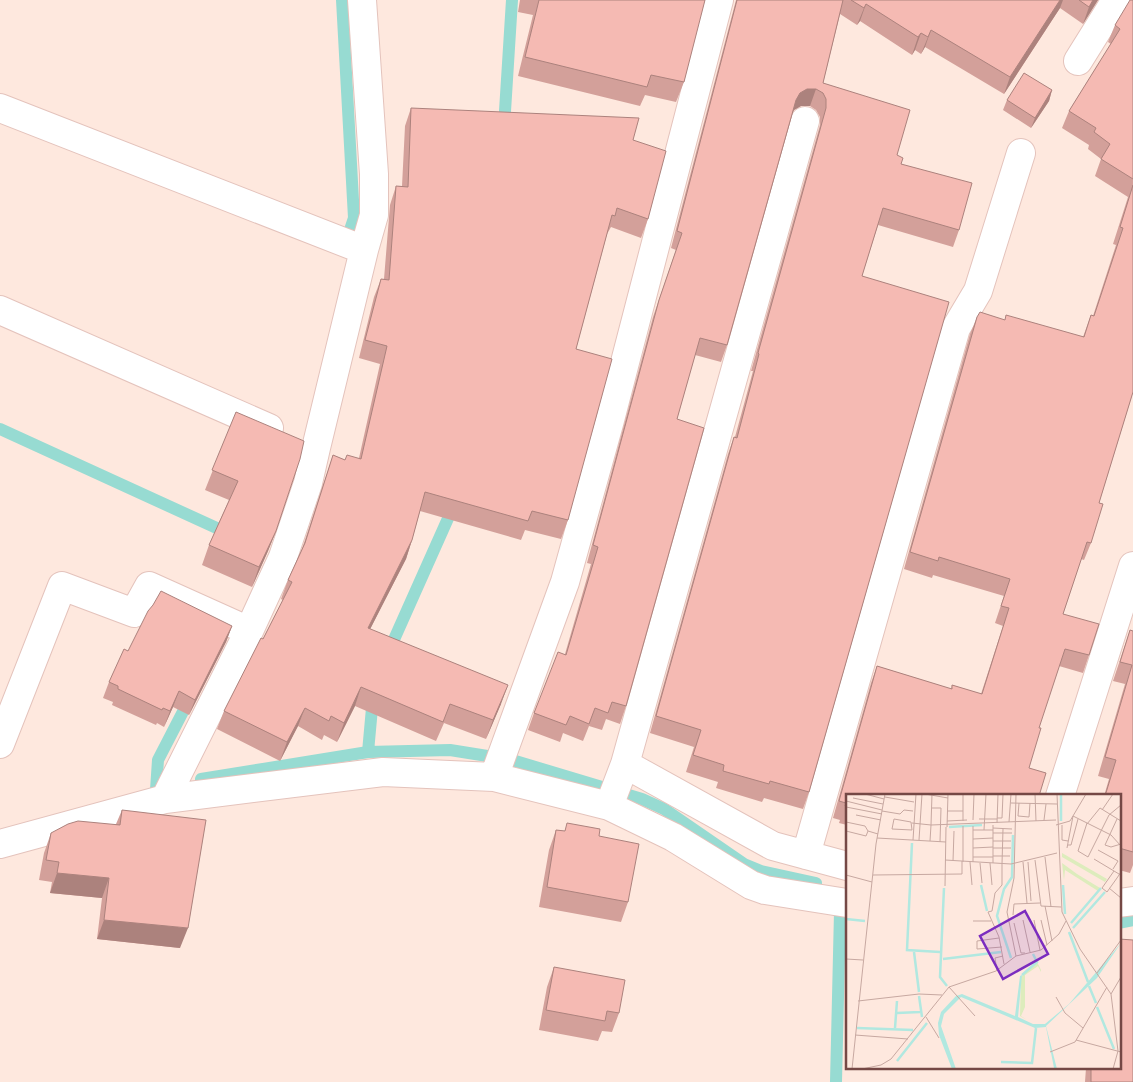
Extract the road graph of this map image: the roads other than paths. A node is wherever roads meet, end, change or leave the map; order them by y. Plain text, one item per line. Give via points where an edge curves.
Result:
1 (362, 0) edge
2 (719, 0) edge
3 (1116, 0) edge
4 (1078, 61) dead end
5 (0, 108) edge
6 (805, 121) dead end
7 (1021, 153) dead end
8 (364, 250) junction
9 (0, 310) edge
10 (316, 448) junction
11 (1133, 566) edge
12 (249, 631) junction
13 (0, 744) edge
14 (498, 764) junction
15 (616, 787) junction
16 (1061, 794) edge
17 (165, 800) junction
18 (0, 844) edge
19 (806, 855) junction
20 (846, 866) edge
21 (1133, 901) edge
22 (846, 903) edge
23 (1120, 903) edge

1 - 8 street via 374,174 374,215
2 - 14 street via 610,420 564,582
3 - 4 street
5 - 8 street
6 - 15 street
7 - 19 street via 978,292 956,328
8 - 10 street
9 - 10 street
10 - 12 street via 283,557
11 - 16 street
12 - 13 street via 149,586 134,613 62,586
12 - 17 street
14 - 15 street
14 - 17 street via 383,772
15 - 19 street via 773,846
15 - 22 street via 673,837 751,885
17 - 18 street
19 - 20 street
21 - 23 street

